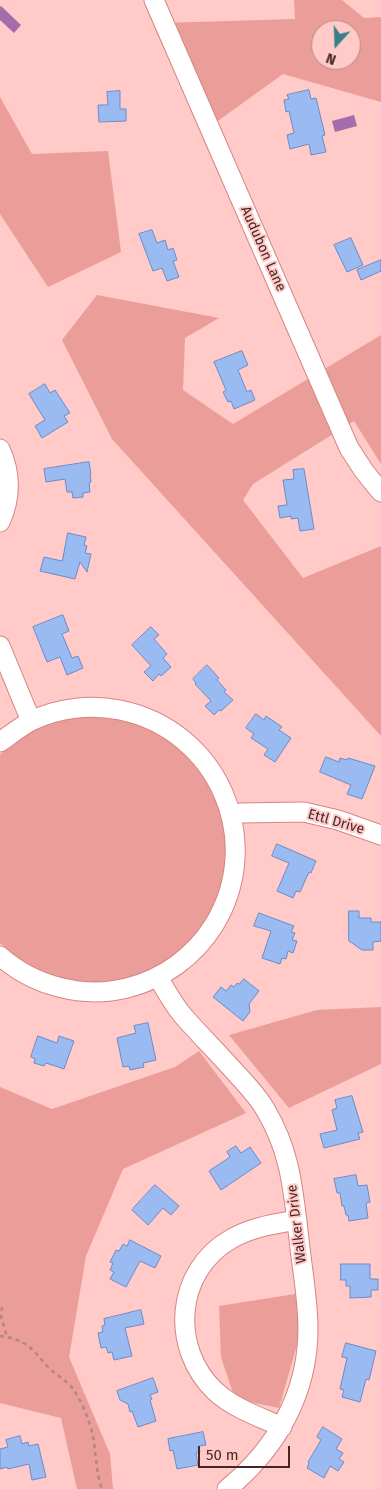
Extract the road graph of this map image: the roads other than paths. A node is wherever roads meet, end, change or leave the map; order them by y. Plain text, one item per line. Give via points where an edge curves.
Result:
1 (154, 0) edge
2 (0, 449) edge
3 (381, 492) edge
4 (0, 522) edge
5 (0, 646) edge
6 (31, 721) junction
7 (0, 742) edge
8 (231, 816) junction
9 (381, 835) edge
10 (0, 956) edge
11 (158, 977) junction
12 (297, 1220) junction
13 (282, 1427) junction
14 (227, 1489) edge

1 - 3 street, Audubon Lane via 349,448
2 - 4 street via 8,474 8,494
5 - 6 street
6 - 7 street
6 - 8 street via 52,713 90,707 132,712 151,720 183,739 199,754 222,790
8 - 9 street, Ettl Drive via 240,813 304,812
8 - 11 street via 235,855 230,887 220,915 197,948
10 - 11 street via 35,979 73,990 118,990
11 - 12 street, Walker Drive via 183,1016 264,1107 286,1152
12 - 13 street, Walker Drive via 308,1332 301,1381
12 - 13 street via 247,1231 216,1250 194,1278 185,1311 188,1347 195,1366 206,1381 232,1404
13 - 14 street, Walker Drive via 262,1456

